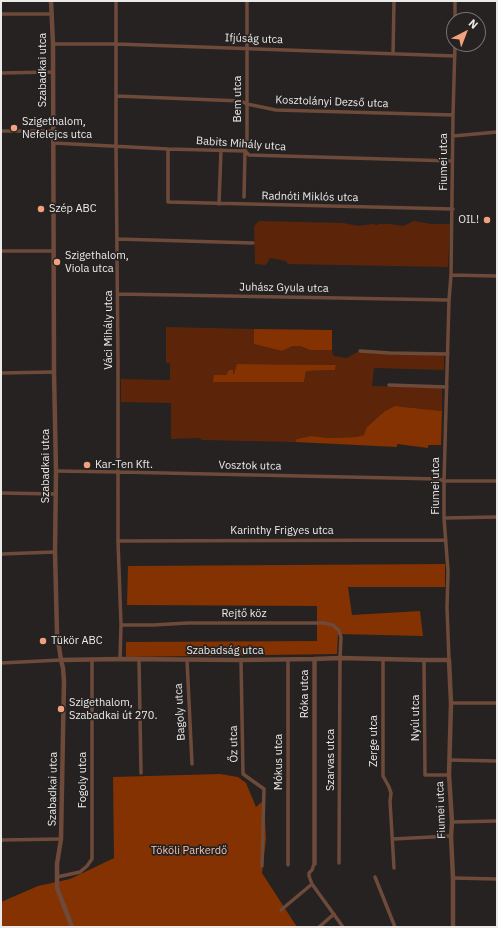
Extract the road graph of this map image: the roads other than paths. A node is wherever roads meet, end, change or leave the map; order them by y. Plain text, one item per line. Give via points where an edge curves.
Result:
1 (52, 1) edge
2 (116, 1) edge
3 (247, 1) edge
4 (394, 1) edge
5 (455, 1) edge
6 (455, 12) edge
7 (1, 14) edge
8 (52, 14) junction
9 (53, 44) junction
10 (116, 44) junction
11 (247, 48) junction
12 (455, 52) edge
13 (393, 54) junction
14 (455, 56) junction
15 (53, 72) junction
16 (1, 73) edge
17 (116, 96) junction
18 (247, 104) junction
19 (453, 115) junction
20 (1, 131) edge
21 (53, 131) junction
22 (497, 132) edge
23 (453, 136) junction
24 (53, 143) junction
25 (116, 146) junction
26 (168, 149) junction
27 (220, 150) junction
28 (245, 151) junction
29 (452, 161) junction
30 (244, 198) dead end
31 (219, 204) junction
32 (452, 209) junction
33 (117, 239) junction
34 (253, 242) dead end
35 (1, 251) edge
36 (54, 251) junction
37 (451, 275) junction
38 (497, 276) edge
39 (118, 294) junction
40 (449, 300) junction
41 (360, 351) dead end
42 (448, 354) junction
43 (54, 372) junction
44 (1, 373) edge
45 (389, 385) dead end
46 (446, 386) junction
47 (56, 471) junction
48 (118, 472) junction
49 (444, 481) junction
50 (497, 481) edge
51 (1, 493) edge
52 (56, 494) junction
53 (497, 517) edge
54 (444, 518) junction
55 (118, 540) junction
56 (446, 540) junction
57 (55, 552) junction
58 (1, 554) edge
59 (121, 625) junction
60 (340, 658) junction
61 (120, 659) junction
62 (288, 659) junction
63 (314, 659) junction
64 (383, 659) junction
65 (61, 660) junction
66 (92, 660) junction
67 (139, 660) junction
68 (187, 660) junction
69 (241, 660) junction
70 (424, 660) junction
71 (449, 660) junction
72 (1, 663) edge
73 (451, 703) junction
74 (497, 703) edge
75 (450, 760) junction
76 (497, 761) edge
77 (192, 764) dead end
78 (141, 773) dead end
79 (449, 775) junction
80 (497, 821) edge
81 (452, 822) junction
82 (451, 836) junction
83 (393, 838) junction
84 (61, 839) junction
85 (1, 840) edge
86 (339, 863) dead end
87 (288, 865) dead end
88 (262, 866) dead end
89 (394, 868) dead end
90 (58, 877) junction
91 (375, 877) dead end
92 (453, 878) junction
93 (497, 879) edge
94 (312, 884) junction
95 (281, 910) dead end
96 (334, 914) junction
97 (72, 927) edge
98 (319, 927) edge
99 (343, 927) edge
100 (395, 927) edge
101 (453, 927) edge

1 - 8 street, Szabadkai utca
2 - 10 street, Váci Mihály utca
3 - 11 street, Bem utca
4 - 13 street
5 - 6 street
7 - 8 street
8 - 9 street, Szabadkai utca
9 - 10 street, Ifjúság utca
9 - 15 street, Szabadkai utca
10 - 11 street, Ifjúság utca
10 - 17 street, Váci Mihály utca
11 - 13 street, Ifjúság utca
11 - 18 street, Bem utca
12 - 14 street, Fiumei utca
13 - 14 street, Ifjúság utca
14 - 19 street, Fiumei utca
15 - 16 street
15 - 21 street, Szabadkai utca
17 - 18 street, Kosztolányi Dezső utca via 241,101
17 - 25 street, Váci Mihály utca
18 - 19 street, Kosztolányi Dezső utca via 276,110
18 - 28 street, Bem utca
19 - 23 street, Fiumei utca
20 - 21 street
21 - 24 street, Szabadkai utca
22 - 23 street
23 - 29 street, Fiumei utca
24 - 25 street, Babits Mihály utca
24 - 36 street, Szabadkai utca
25 - 26 street, Babits Mihály utca
25 - 33 street, Váci Mihály utca
26 - 27 street, Babits Mihály utca
26 - 31 street, Radnóti Miklós utca via 168,202
27 - 28 street, Babits Mihály utca
27 - 31 street
28 - 29 street, Babits Mihály utca via 250,155
28 - 30 street, Bem utca
29 - 32 street, Fiumei utca
31 - 32 street, Radnóti Miklós utca
32 - 37 street, Fiumei utca
33 - 34 street
33 - 39 street, Váci Mihály utca
35 - 36 street
36 - 43 street, Szabadkai utca
37 - 38 street
37 - 40 street, Fiumei utca
39 - 40 street, Juhász Gyula utca
39 - 48 street, Váci Mihály utca
40 - 42 street, Fiumei utca
41 - 42 street
42 - 46 street, Fiumei utca
43 - 44 street
43 - 47 street, Szabadkai utca
45 - 46 street
46 - 49 street, Fiumei utca
47 - 48 street, Vosztok utca
47 - 52 street, Szabadkai utca
48 - 49 street, Vosztok utca
48 - 55 street, Váci Mihály utca
49 - 50 street, Vosztok utca
49 - 54 street, Fiumei utca
51 - 52 street
52 - 57 street, Szabadkai utca
53 - 54 street
54 - 56 street, Fiumei utca
55 - 56 street, Karinthy Frigyes utca
55 - 59 street, Váci Mihály utca
56 - 71 street, Fiumei utca
57 - 58 street
57 - 65 street, Szabadkai utca via 56,633
59 - 60 street, Rejtő köz via 188,622 324,623 333,625 339,631
59 - 61 street, Váci Mihály utca
60 - 63 street, Szabadság utca
60 - 64 street, Szabadság utca
60 - 86 street, Szarvas utca
61 - 66 street, Szabadság utca
61 - 67 street, Szabadság utca
62 - 63 street, Szabadság utca
62 - 69 street, Szabadság utca
62 - 87 street, Mókus utca
63 - 94 street, Róka utca via 315,864 308,876
64 - 70 street, Szabadság utca
64 - 83 street, Zerge utca via 383,776 391,793
65 - 66 street, Szabadság utca
65 - 72 street, Szabadság utca
65 - 84 street, Szabadkai utca via 64,681
66 - 90 street, Fogoly utca via 92,859 80,872
67 - 68 street, Szabadság utca
67 - 78 street
68 - 69 street, Szabadság utca
68 - 77 street, Bagoly utca
69 - 88 street, Őz utca via 243,774 264,790
70 - 71 street, Szabadság utca
70 - 79 street, Nyúl utca via 425,775
71 - 73 street, Fiumei utca
73 - 74 street
73 - 75 street, Fiumei utca
75 - 76 street
75 - 79 street, Fiumei utca
79 - 81 street, Fiumei utca
80 - 81 street
81 - 82 street, Fiumei utca
82 - 83 street
82 - 92 street, Fiumei utca
83 - 89 street, Zerge utca
84 - 85 street
84 - 90 street, Szabadkai utca via 57,864
90 - 97 street, Szabadkai utca via 57,888
91 - 100 street
92 - 93 street
92 - 101 street, Fiumei utca
94 - 95 street
94 - 96 street
96 - 98 street
96 - 99 street

